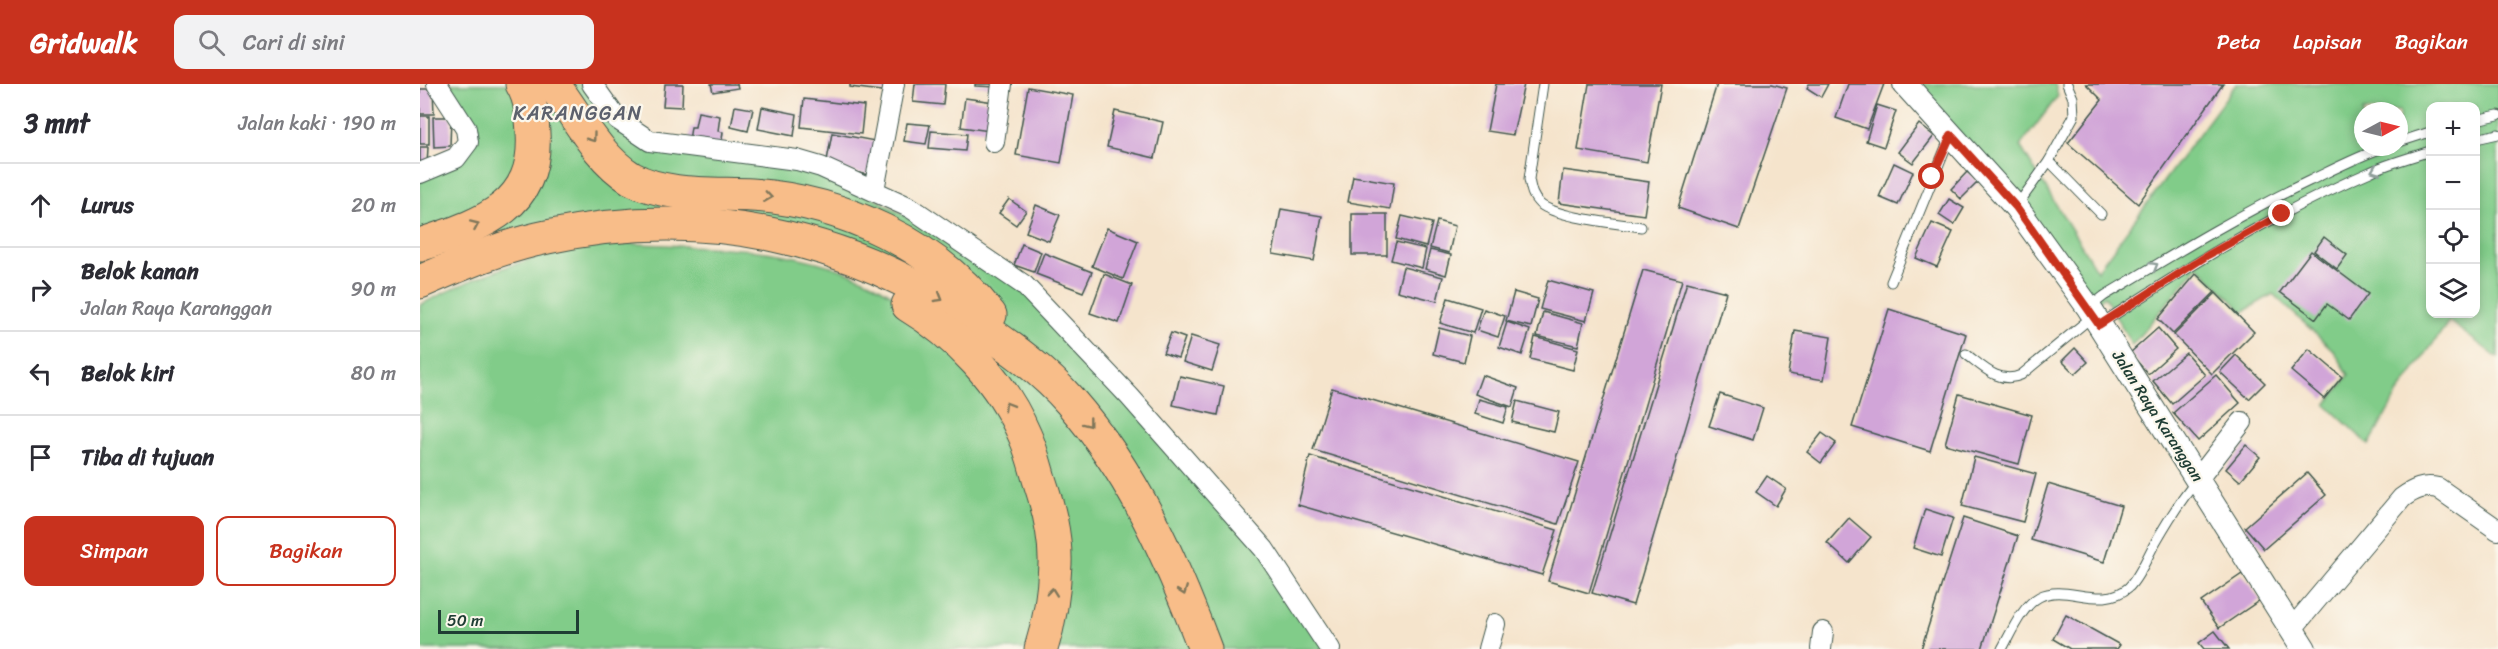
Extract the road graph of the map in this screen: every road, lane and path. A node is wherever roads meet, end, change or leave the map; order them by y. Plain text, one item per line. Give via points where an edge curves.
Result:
1 (437, 84) edge
2 (522, 84) edge
3 (553, 84) edge
4 (592, 84) edge
5 (894, 84) edge
6 (1002, 84) edge
7 (1543, 84) edge
8 (1905, 84) edge
9 (2067, 84) edge
10 (2498, 115) edge
11 (2480, 119) edge
12 (2426, 133) edge
13 (2498, 134) edge
14 (1951, 135) junction
15 (2480, 138) edge
16 (2408, 139) edge
17 (994, 142) dead end
18 (2426, 152) edge
19 (2360, 156) edge
20 (2049, 161) junction
21 (420, 173) edge
22 (874, 190) junction
23 (2016, 207) junction
24 (2101, 214) dead end
25 (1641, 227) dead end
26 (420, 245) edge
27 (2184, 249) junction
28 (2192, 266) junction
29 (420, 282) edge
30 (1891, 282) dead end
31 (420, 305) edge
32 (2094, 316) junction
33 (1021, 354) junction
34 (1966, 354) dead end
35 (2242, 422) dead end
36 (2198, 479) junction
37 (2498, 530) edge
38 (1495, 624) dead end
39 (2298, 640) edge
40 (1041, 649) edge
41 (1205, 649) edge
42 (1330, 649) edge
43 (1488, 649) edge
44 (2002, 649) edge

1 - 21 street via 466,129 468,142 456,158
26 -> 2 highway via 474,227 497,214 524,185 534,146 532,110
3 -> 33 highway via 608,160 634,179 677,191 764,196 811,204 877,227 945,270 980,302
4 - 22 street via 617,118 650,141 797,160
5 - 22 street
6 - 17 street
7 - 25 lane via 1529,179 1538,202 1552,212
8 - 14 street, Jalan Raya Karanggan
9 - 20 lane via 2074,116
10 - 11 lane
12 - 16 lane
13 - 15 lane
14 - 23 street, Jalan Raya Karanggan
14 - 30 lane
18 -> 28 lane via 2371,171 2312,199
19 - 27 lane via 2273,198
20 - 23 lane
20 - 24 lane
22 - 42 street via 911,208 1024,285 1130,397 1264,549
23 - 32 street, Jalan Raya Karanggan
27 - 28 lane
32 -> 27 lane via 2104,296
28 - 32 lane
29 -> 33 highway via 485,255 546,237 664,223 737,228 788,237 888,270 939,297
40 -> 31 highway via 1049,622 1055,562 1049,509 1025,435 998,388 962,346 941,326 869,282 819,263 756,249 694,242 627,244 572,250 520,263
32 - 34 lane via 2012,378 2000,377
32 - 36 street, Jalan Raya Karanggan
33 -> 41 highway via 1069,399 1111,452 1177,574
35 - 36 street
36 - 39 street, Jalan Raya Karanggan
36 - 44 lane via 2128,588 2115,596 2100,598 2040,596 2028,606
37 - 39 street via 2438,488 2417,489 2402,498
38 - 43 street

